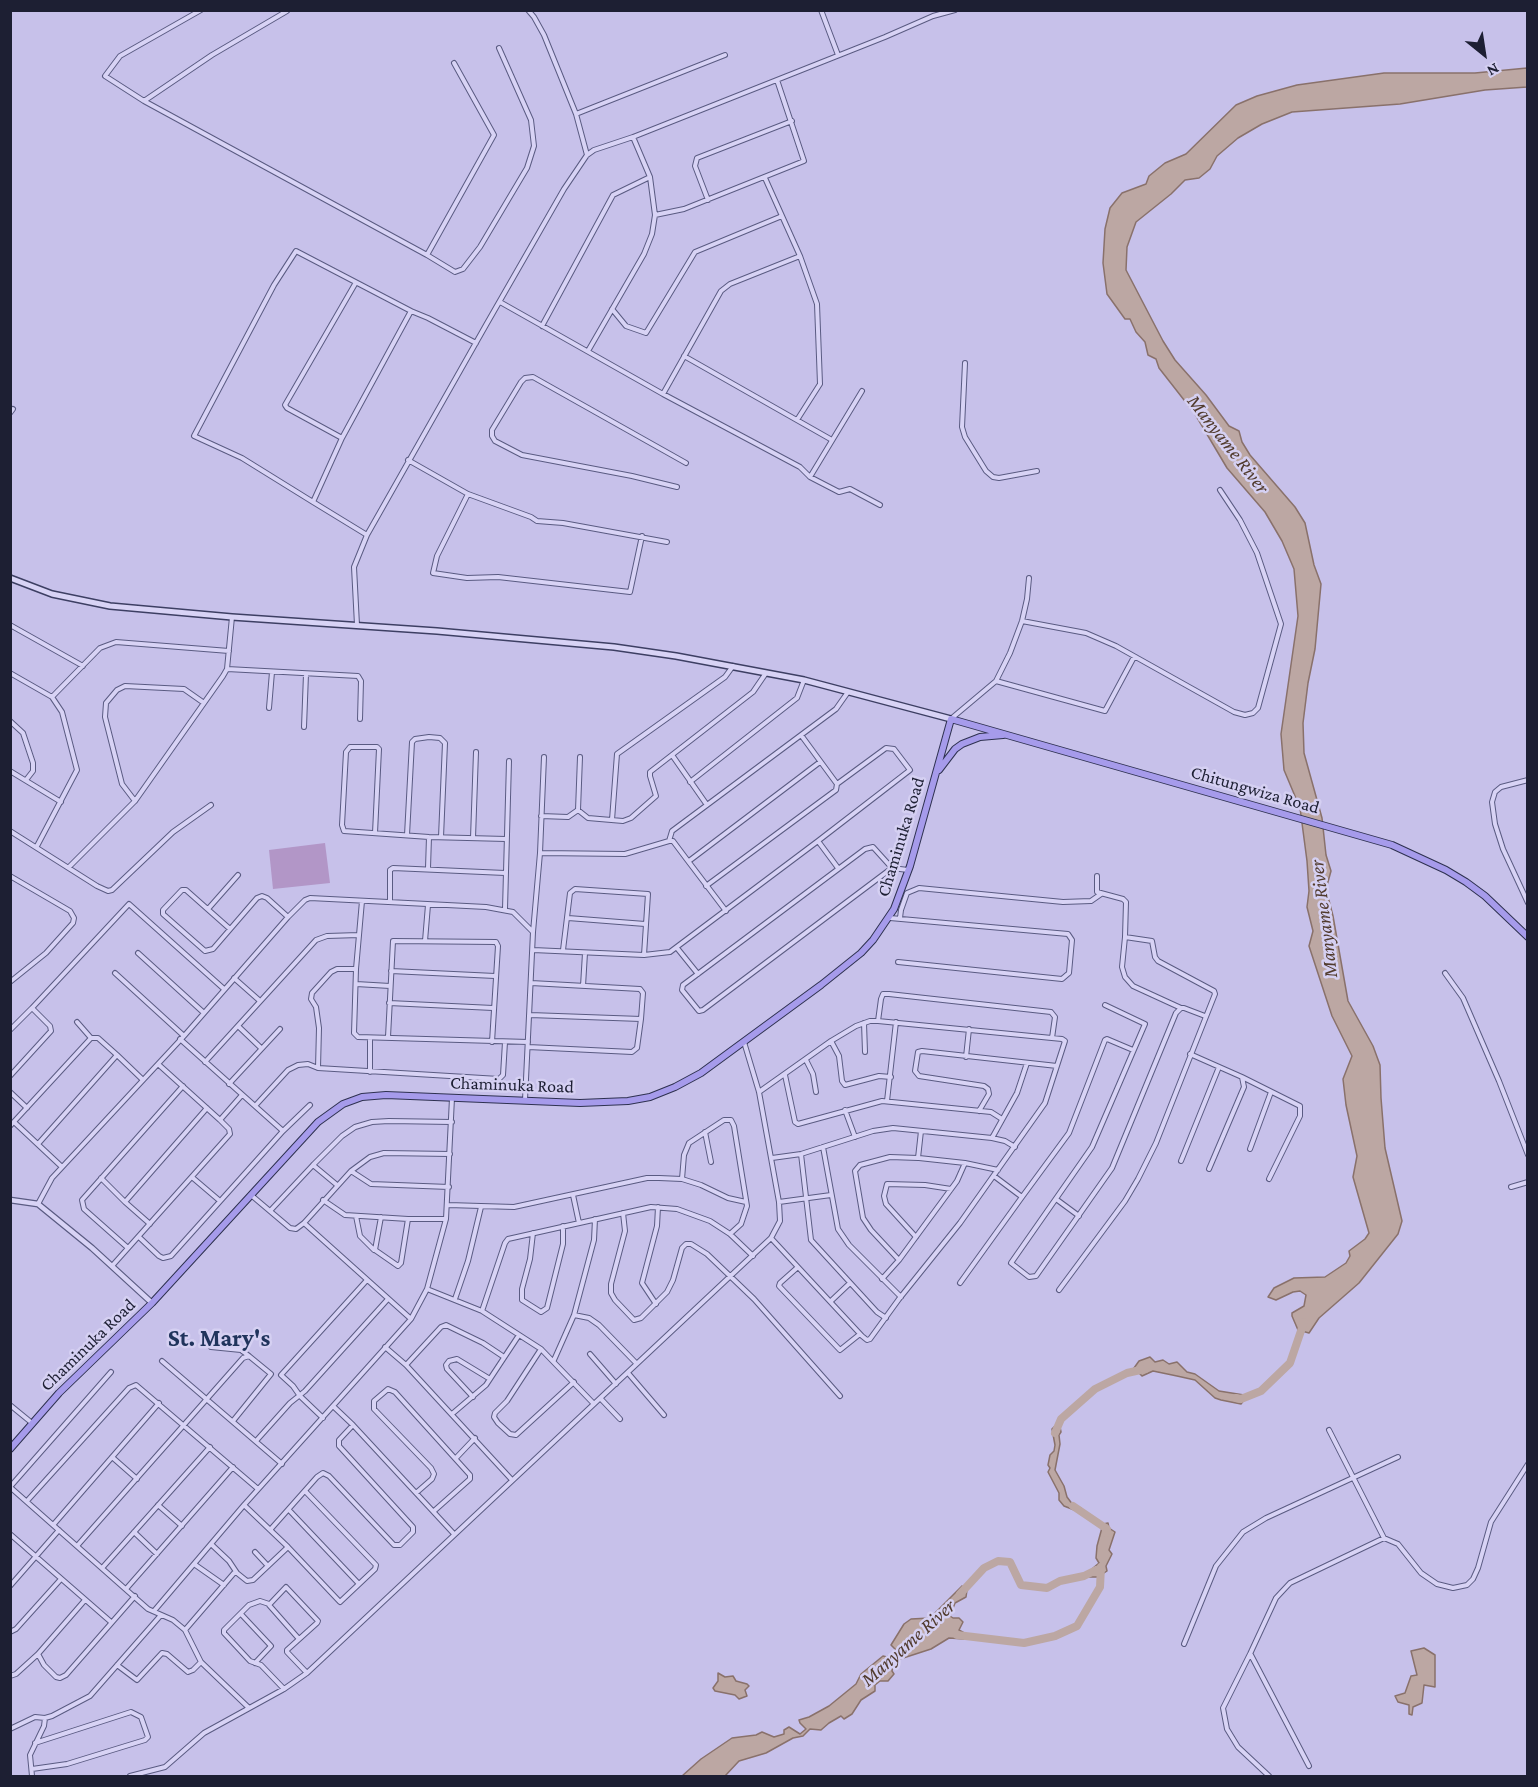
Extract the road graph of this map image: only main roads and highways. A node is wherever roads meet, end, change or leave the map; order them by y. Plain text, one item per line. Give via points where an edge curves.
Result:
1 (10, 578) edge
2 (951, 719) junction
3 (1007, 734) junction
4 (937, 773) junction
5 (1527, 937) edge
6 (10, 1449) edge

1 - 2 main road via 52,594 110,606 614,647 804,680
2 - 3 main road, Chitungwiza Road
2 - 4 main road, Chaminuka Road
3 - 4 main road via 962,744
3 - 5 main road, Chitungwiza Road via 1392,845 1446,870 1485,896
4 - 6 main road, Chaminuka Road via 890,918 873,940 695,1077 650,1097 628,1101 580,1103 374,1095 343,1104 318,1122 152,1303 58,1393

